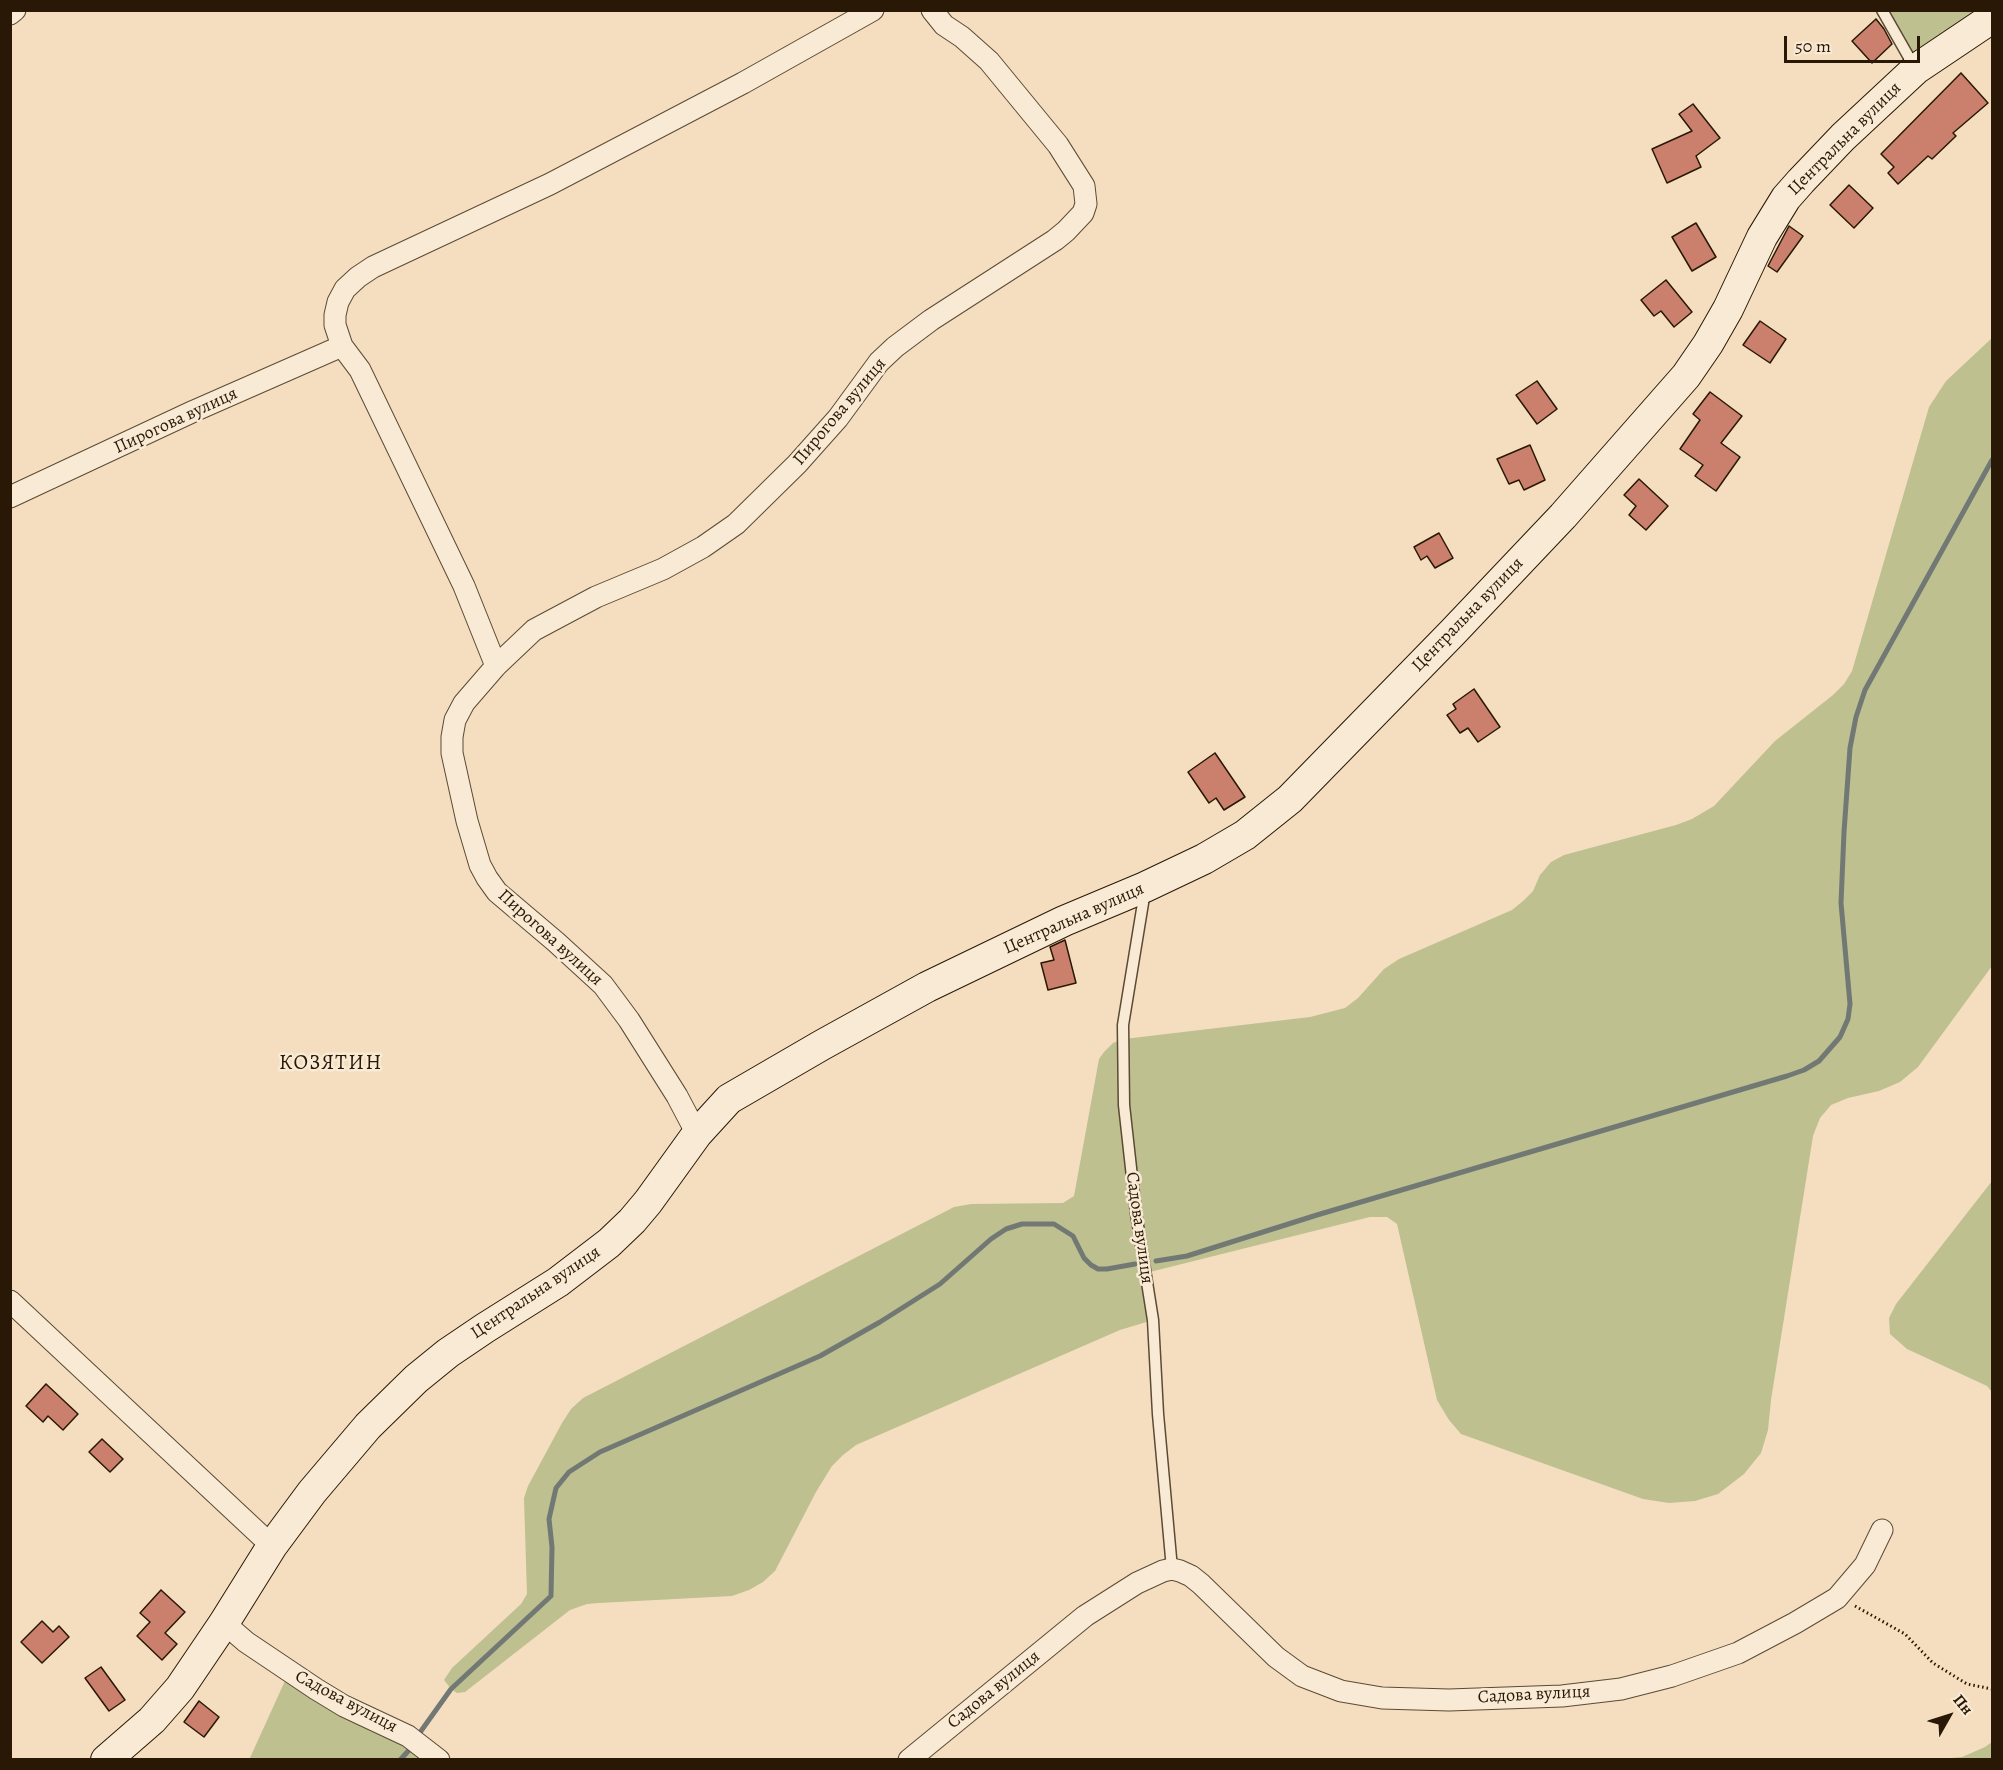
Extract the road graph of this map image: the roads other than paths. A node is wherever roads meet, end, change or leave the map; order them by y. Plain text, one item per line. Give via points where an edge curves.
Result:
1 (15, 10) edge
2 (873, 10) edge
3 (932, 10) edge
4 (1882, 10) edge
5 (10, 14) edge
6 (1992, 18) edge
7 (1916, 69) junction
8 (342, 346) junction
9 (10, 497) edge
10 (496, 666) junction
11 (1145, 887) junction
12 (697, 1134) junction
13 (10, 1301) edge
14 (1882, 1530) dead end
15 (272, 1546) junction
16 (1172, 1569) junction
17 (224, 1623) junction
18 (106, 1760) edge
19 (439, 1760) edge
20 (909, 1760) edge

1 - 5 street
2 - 8 street via 550,184 373,267 351,283 338,302 335,325
3 - 10 street, Пирогова вулиця via 989,61 1058,145 1084,186 1083,213 1060,236 895,347 797,464 736,524 704,548 534,630
4 - 7 lane
6 - 7 street, Центральна вулиця
7 - 11 street, Центральна вулиця via 1843,137 1786,198 1761,237 1728,309 1686,376 1563,516 1290,799 1223,849
8 - 9 street, Пирогова вулиця
8 - 10 street via 360,370 464,586
10 - 12 street, Пирогова вулиця via 464,703 452,736 452,753 480,865 497,892 603,985 677,1096
11 - 12 street, Центральна вулиця via 1064,921 864,1021 738,1093
11 - 16 lane, Садова вулиця via 1124,1025 1124,1105 1152,1320
12 - 15 street, Центральна вулиця via 648,1202 609,1243 580,1267 448,1353 386,1408 332,1468
13 - 15 street
14 - 16 street, Садова вулиця via 1865,1565 1837,1598 1738,1653 1621,1689 1550,1697 1449,1700 1382,1698 1341,1691 1302,1676 1276,1657 1201,1584
15 - 17 street, Центральна вулиця
16 - 20 street, Садова вулиця via 1137,1583 1085,1616
17 - 18 street, Центральна вулиця via 171,1699
17 - 19 street, Садова вулиця via 316,1689 408,1736

